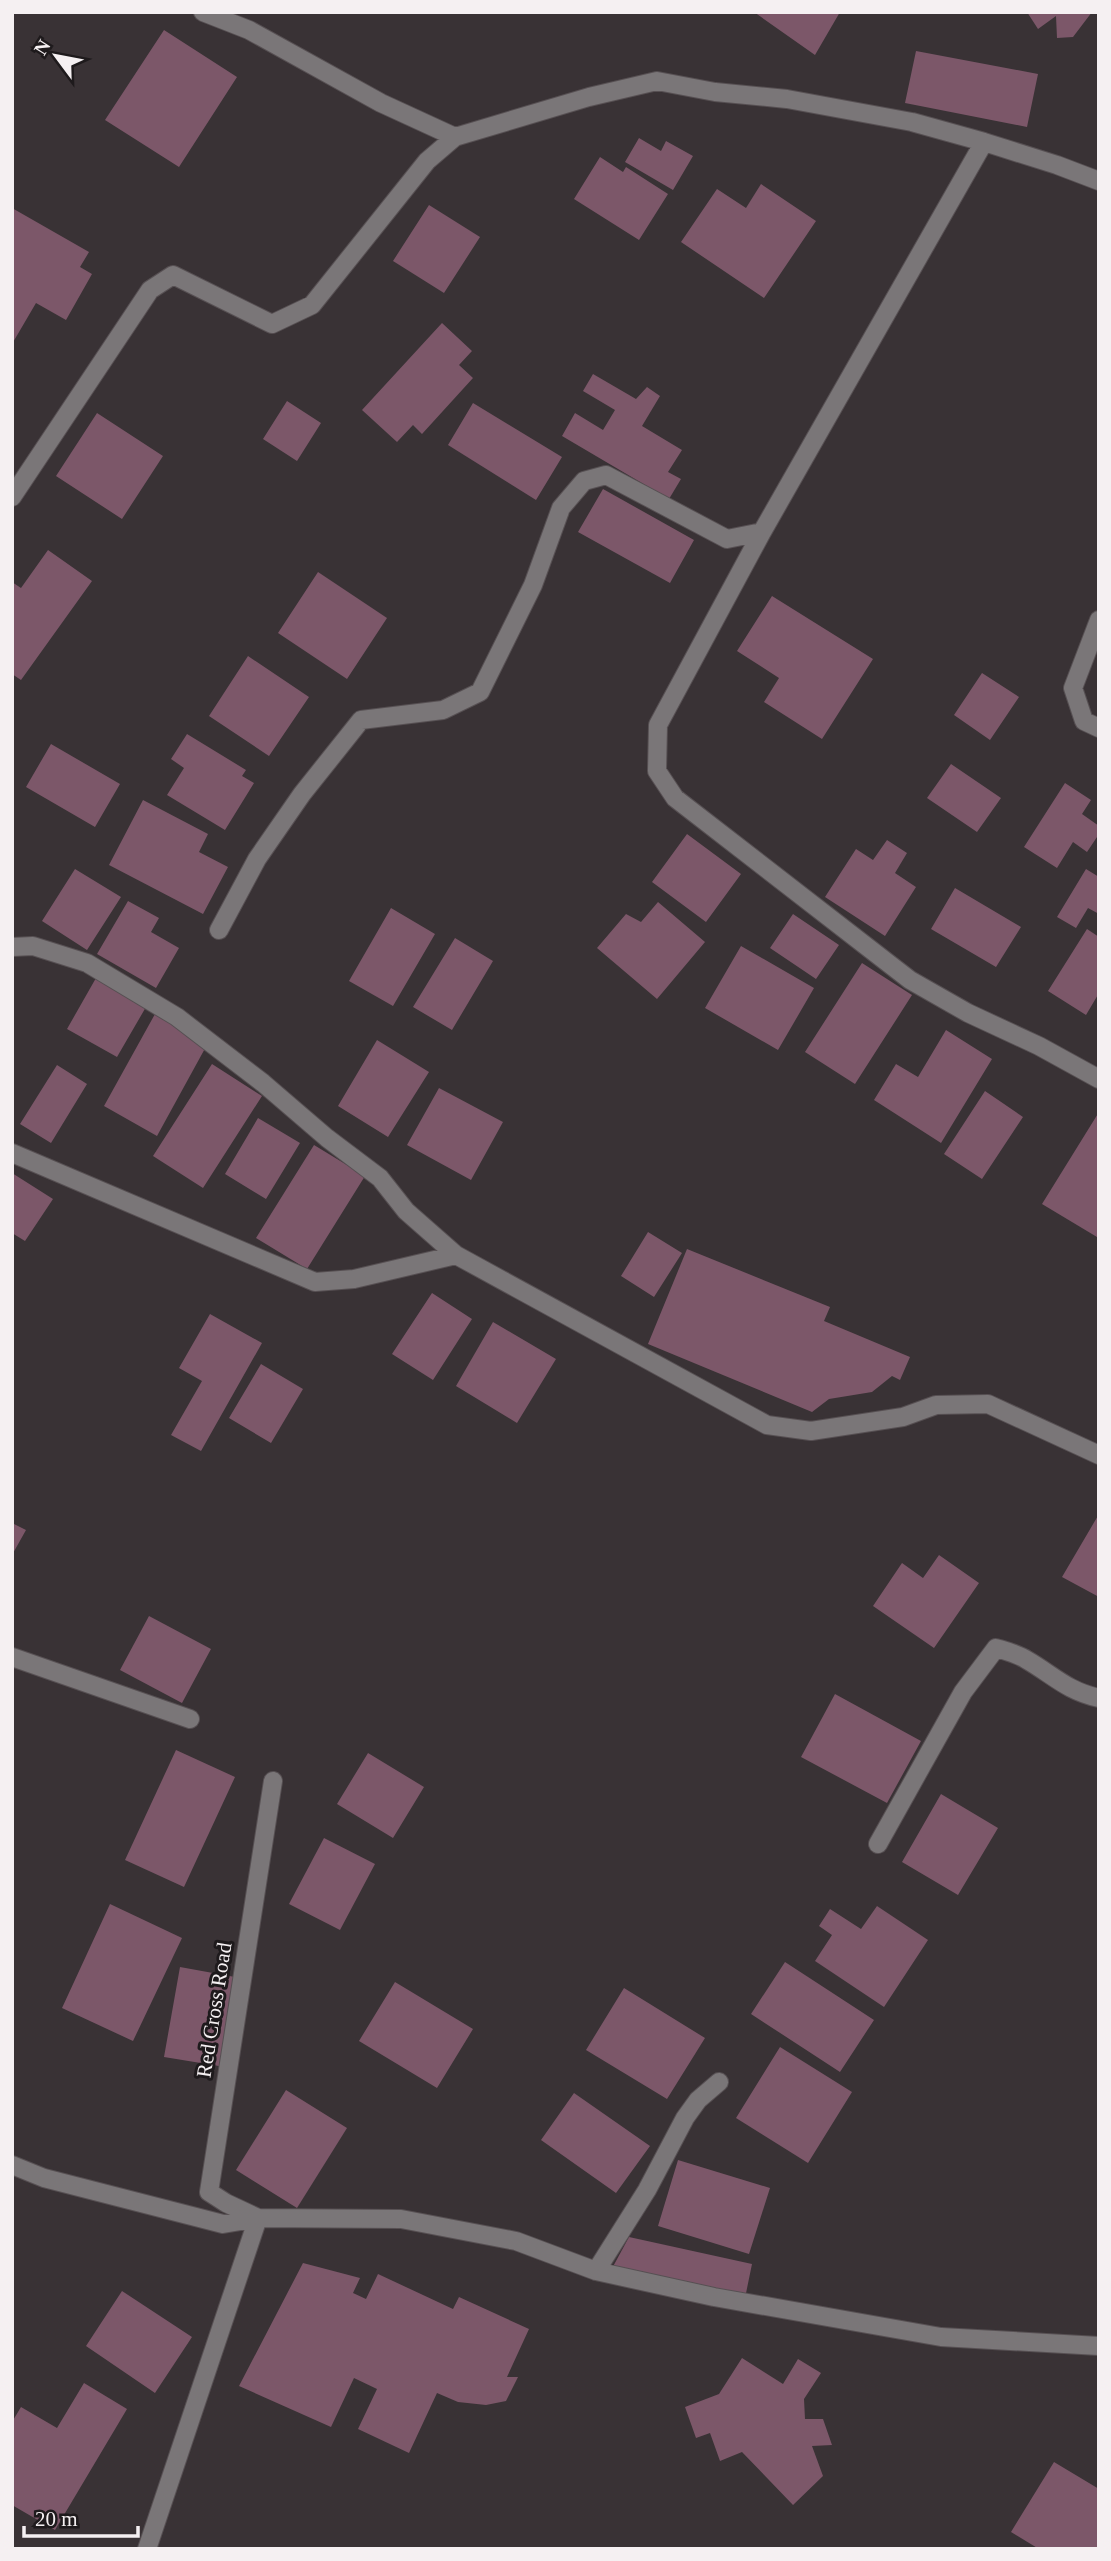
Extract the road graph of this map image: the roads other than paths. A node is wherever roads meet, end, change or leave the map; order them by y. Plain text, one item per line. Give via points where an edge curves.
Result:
1 (203, 12) edge
2 (455, 137) junction
3 (984, 142) junction
4 (1099, 181) edge
5 (12, 497) edge
6 (762, 532) junction
7 (1099, 620) edge
8 (1099, 728) edge
9 (219, 930) dead end
10 (12, 947) edge
11 (1099, 1079) edge
12 (12, 1153) edge
13 (456, 1255) junction
14 (1099, 1455) edge
15 (12, 1657) edge
16 (1099, 1698) edge
17 (190, 1719) dead end
18 (273, 1781) dead end
19 (878, 1844) dead end
20 (719, 2082) dead end
21 (12, 2165) edge
22 (258, 2218) junction
23 (596, 2271) junction
24 (1099, 2346) edge
25 (147, 2549) edge

1 - 2 street via 249,30 381,103
2 - 3 street via 657,81 912,122
2 - 5 street via 427,161 312,305 272,324 173,275 150,290
3 - 4 street
3 - 6 street
6 - 9 street via 727,539 606,475 584,481 561,508 533,585 480,692 443,710 361,720 257,859
6 - 11 street via 658,726 657,771 675,798 910,980
7 - 8 street via 1073,688 1084,721
10 - 13 street via 33,946 87,963 177,1017 380,1178 405,1211
12 - 13 street via 315,1282 354,1279
13 - 14 street via 767,1425 811,1431 903,1417 936,1405 988,1404
15 - 17 street
16 - 19 street via 1079,1693 1026,1659 996,1648 962,1692
18 - 22 street, Red Cross Road via 209,2192
20 - 23 street via 698,2099 685,2118
21 - 22 street via 44,2178 223,2224
22 - 23 street via 401,2220 516,2241
22 - 25 street
23 - 24 street via 941,2337

